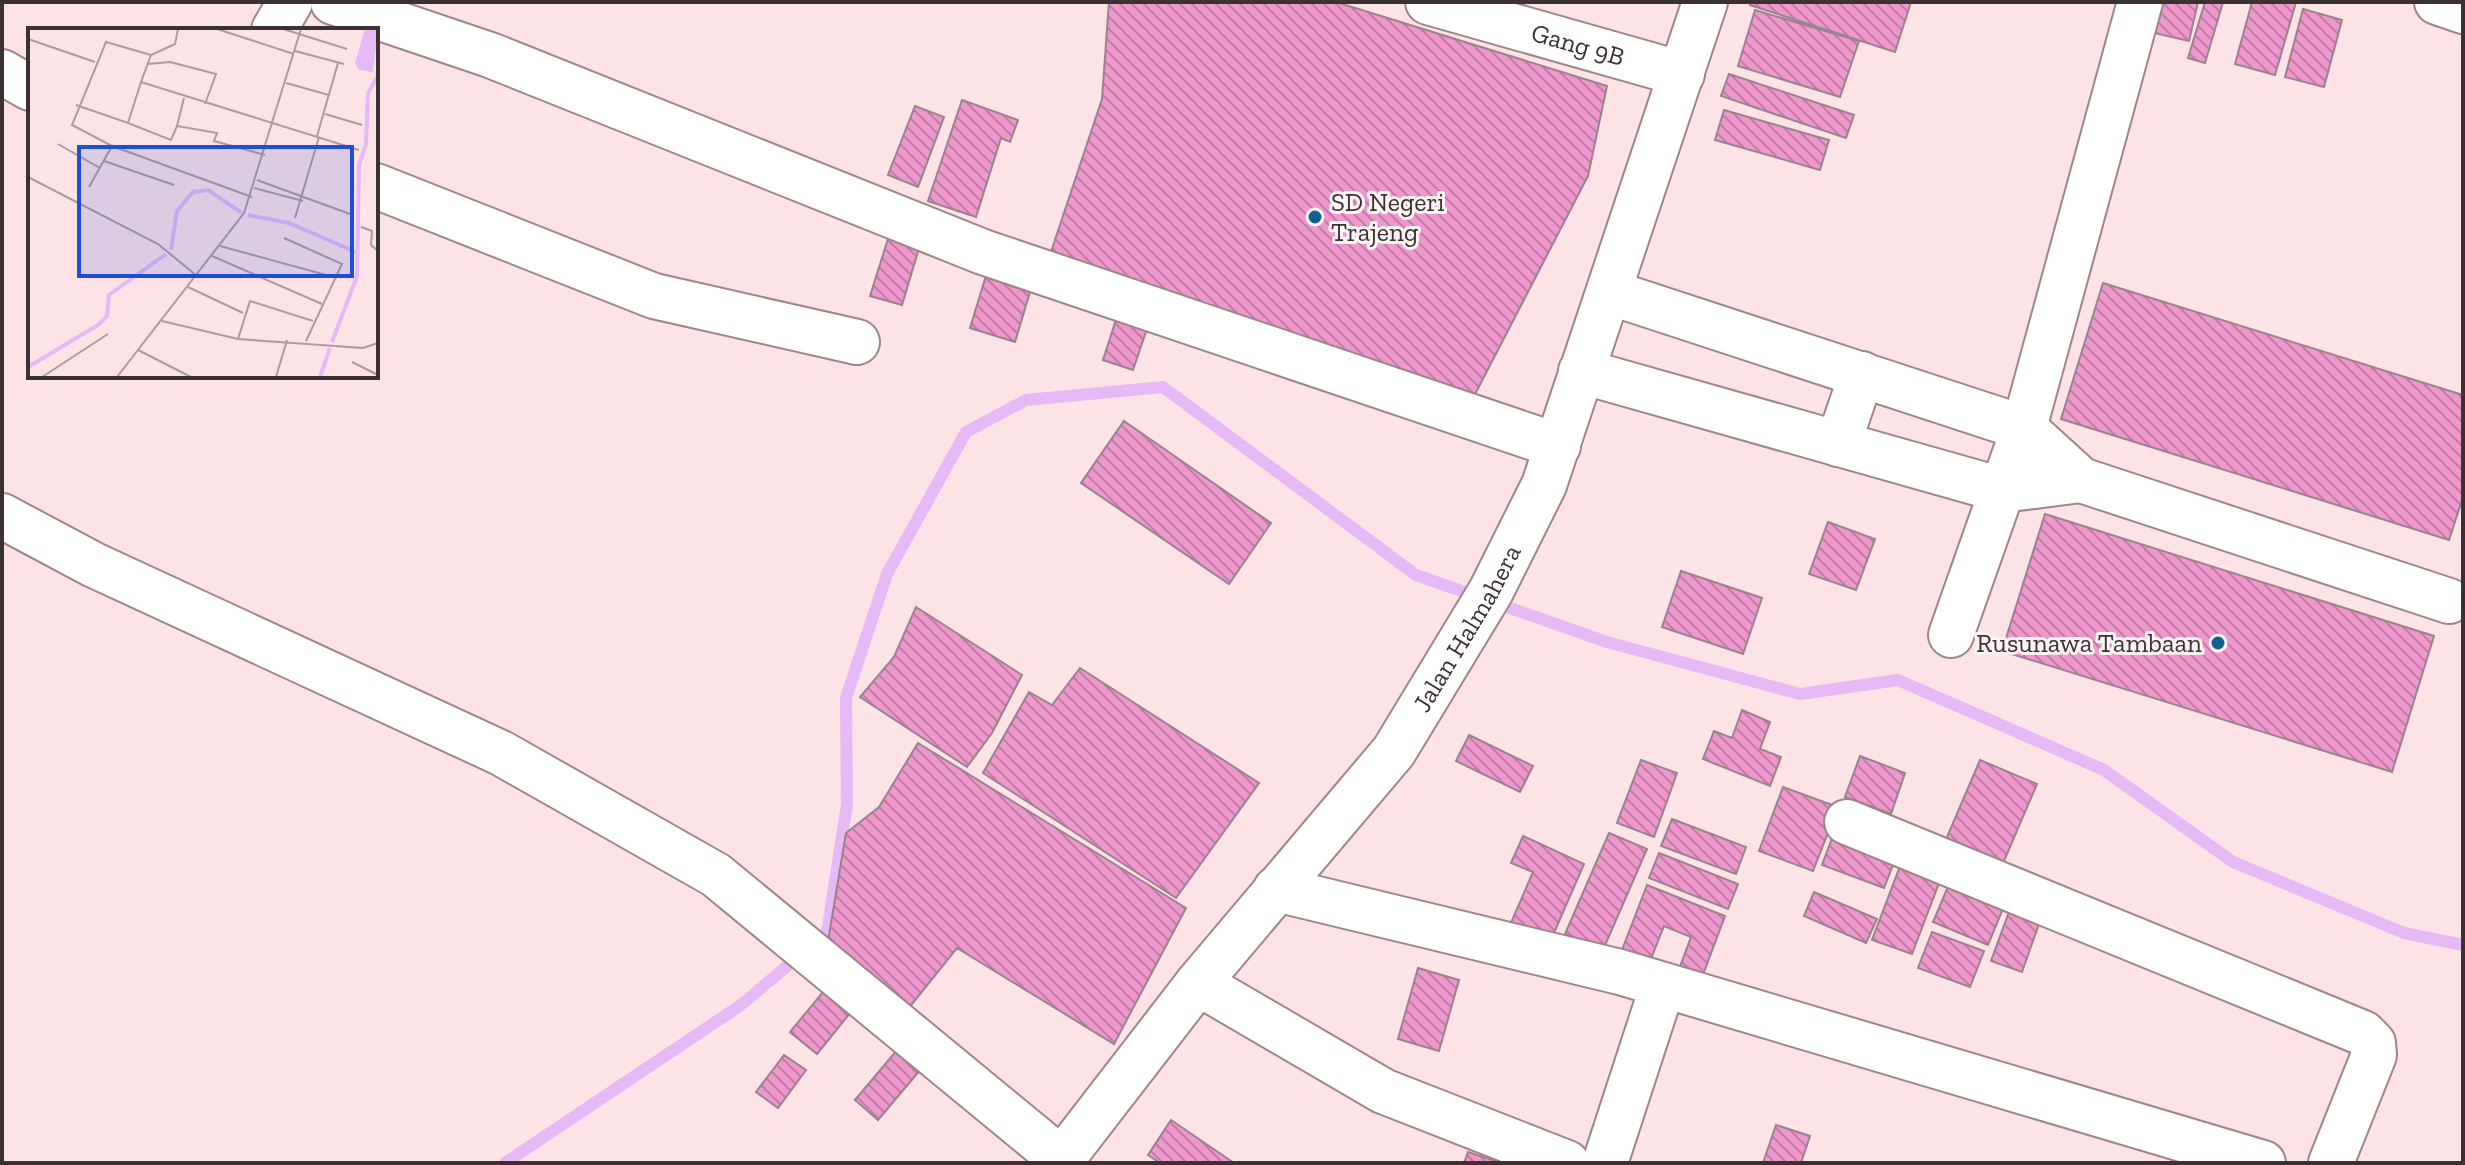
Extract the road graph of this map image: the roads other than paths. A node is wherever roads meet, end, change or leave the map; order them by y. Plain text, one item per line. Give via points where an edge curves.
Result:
1 (290, 2) edge
2 (333, 2) edge
3 (1428, 2) edge
4 (1705, 2) edge
5 (2140, 2) edge
6 (2437, 2) edge
7 (2463, 11) edge
8 (275, 28) edge
9 (2, 72) edge
10 (1682, 74) junction
11 (28, 87) edge
12 (378, 187) edge
13 (1609, 292) junction
14 (857, 342) dead end
15 (1581, 371) junction
16 (1862, 374) junction
17 (2024, 428) junction
18 (1838, 444) junction
19 (1558, 446) junction
20 (2081, 480) junction
21 (2002, 490) junction
22 (2, 516) edge
23 (2449, 601) dead end
24 (1951, 635) dead end
25 (1847, 822) dead end
26 (1276, 889) junction
27 (1198, 983) junction
28 (1663, 985) junction
29 (1061, 1161) edge
30 (1567, 1163) edge
31 (1605, 1163) edge
32 (2263, 1163) edge
33 (2331, 1163) edge

1 - 8 street
2 - 19 street via 490,55 983,252
3 - 10 street, Gang 9B
4 - 10 street, Jalan Halmahera
5 - 17 street
6 - 7 street
9 - 11 street
10 - 13 street, Jalan Halmahera
12 - 14 street via 654,296
13 - 15 street, Jalan Halmahera
13 - 16 street
15 - 18 street
15 - 19 street, Jalan Halmahera
16 - 17 street
16 - 18 street
17 - 20 street
17 - 21 street
18 - 21 street
19 - 26 street, Jalan Halmahera via 1491,591 1394,751
20 - 21 street
20 - 23 street
21 - 24 street
22 - 29 street via 94,565 501,753 716,875
25 - 33 street via 2363,1033 2373,1043 2374,1055
26 - 27 street, Jalan Halmahera
26 - 28 street
27 - 29 street, Jalan Halmahera
27 - 30 street via 1383,1091
28 - 31 street
28 - 32 street

